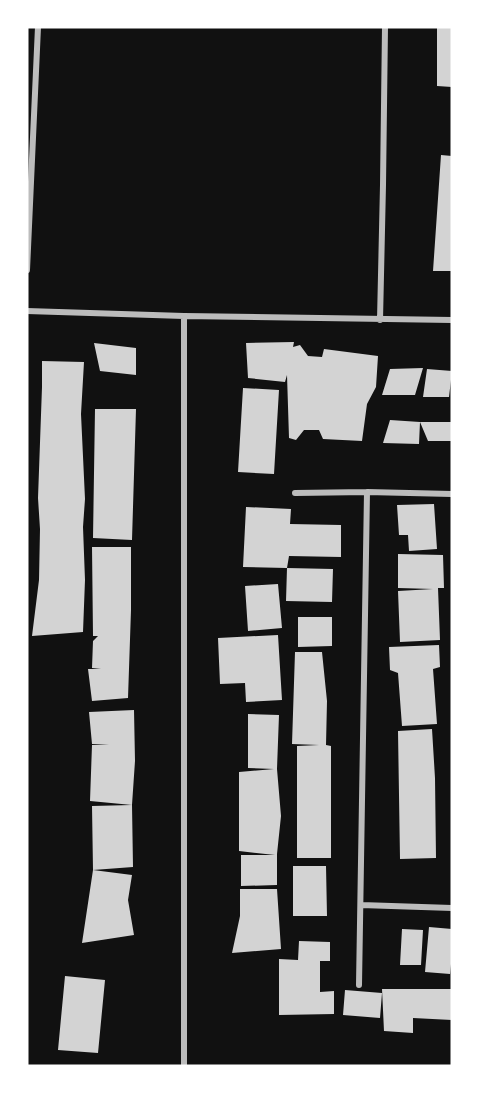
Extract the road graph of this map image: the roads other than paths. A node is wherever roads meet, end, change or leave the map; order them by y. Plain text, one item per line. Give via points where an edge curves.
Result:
1 (38, 27) edge
2 (385, 27) edge
3 (27, 270) edge
4 (27, 311) edge
5 (184, 316) junction
6 (380, 320) junction
7 (452, 320) edge
8 (295, 492) dead end
9 (367, 492) junction
10 (452, 494) edge
11 (362, 905) junction
12 (452, 908) edge
13 (359, 985) dead end
14 (184, 1066) edge

1 - 3 street
2 - 6 street
4 - 5 street
5 - 6 street
5 - 14 street
6 - 7 street
8 - 9 street
9 - 10 street
9 - 11 street
11 - 12 street
11 - 13 street

